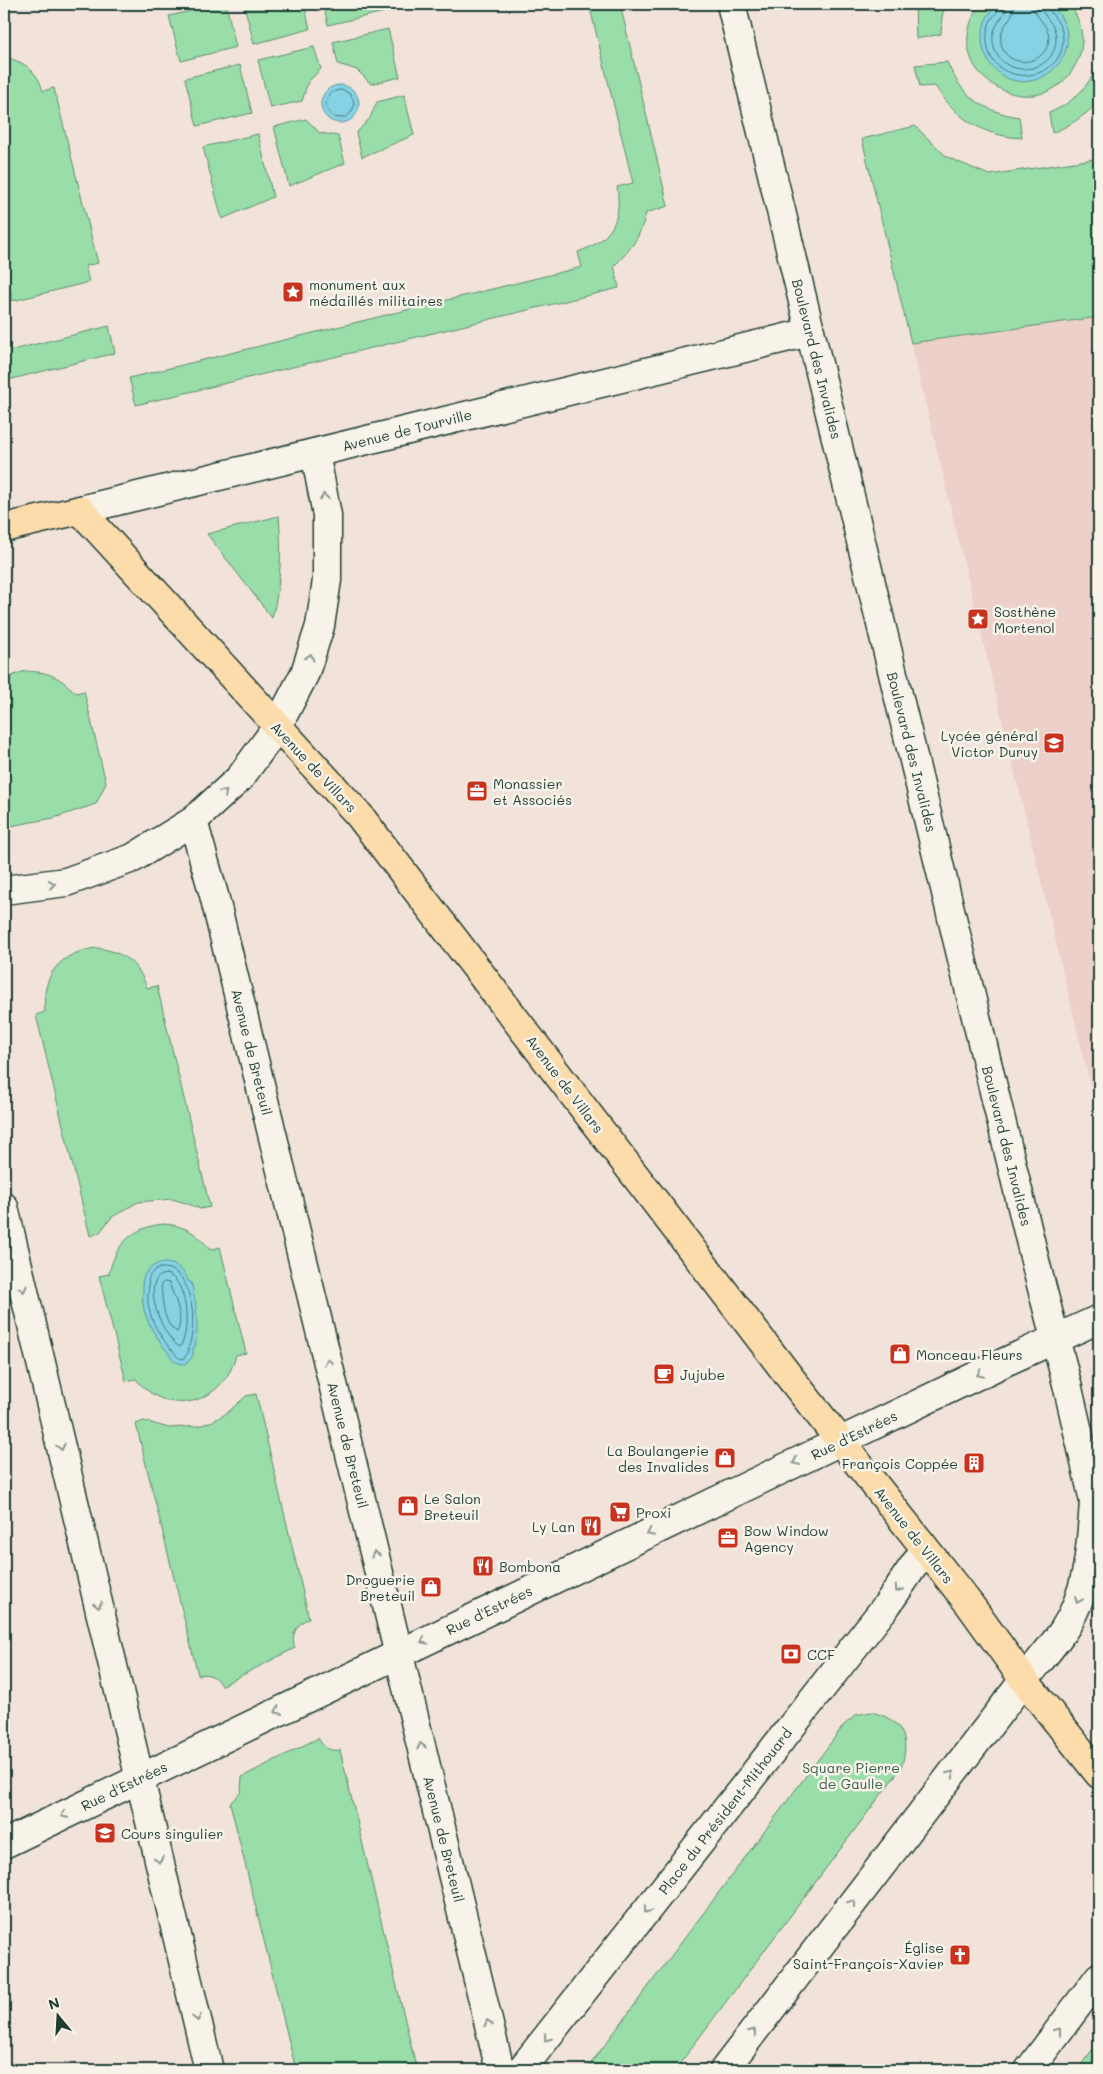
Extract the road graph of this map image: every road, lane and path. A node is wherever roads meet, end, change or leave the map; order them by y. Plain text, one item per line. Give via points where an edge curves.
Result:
1 (731, 4) edge
2 (810, 332) junction
3 (315, 453) junction
4 (80, 510) junction
5 (4, 528) edge
6 (277, 727) junction
7 (193, 821) junction
8 (4, 890) edge
9 (4, 1207) edge
10 (1099, 1319) edge
11 (1055, 1338) junction
12 (840, 1442) junction
13 (1096, 1507) edge
14 (925, 1549) junction
15 (399, 1653) junction
16 (1024, 1680) junction
17 (1099, 1774) edge
18 (139, 1779) junction
19 (4, 1844) edge
20 (1099, 1977) edge
21 (209, 2070) edge
22 (500, 2070) edge
23 (521, 2070) edge
24 (724, 2070) edge
25 (1029, 2070) edge

1 - 2 street, Boulevard des Invalides
2 - 3 street, Avenue de Tourville
2 - 11 street, Boulevard des Invalides
3 - 4 street, Avenue de Tourville
6 -> 3 street via 305,673 320,626 327,580 327,515
4 - 5 main road, Avenue de Tourville
4 - 6 main road, Avenue de Villars
7 -> 6 street via 240,778
6 - 12 main road, Avenue de Villars via 359,815
8 -> 7 street via 66,882 133,858
15 -> 7 street, Avenue de Breteuil via 214,895
9 -> 18 street
10 - 11 street, Rue d'Estrées
11 -> 12 street, Rue d'Estrées
11 - 13 street, Boulevard des Invalides
12 - 14 main road, Avenue de Villars
12 -> 15 street, Rue d'Estrées
13 -> 16 street, Boulevard des Invalides via 1088,1571 1080,1597 1064,1630
14 - 16 main road, Avenue de Villars
14 -> 23 street, Place du Président-Mithouard via 881,1613
15 -> 18 street, Rue d'Estrées
22 -> 15 street, Avenue de Breteuil
16 - 17 main road
24 -> 16 street
18 -> 19 street, Rue d'Estrées
18 -> 21 street
25 -> 20 street

